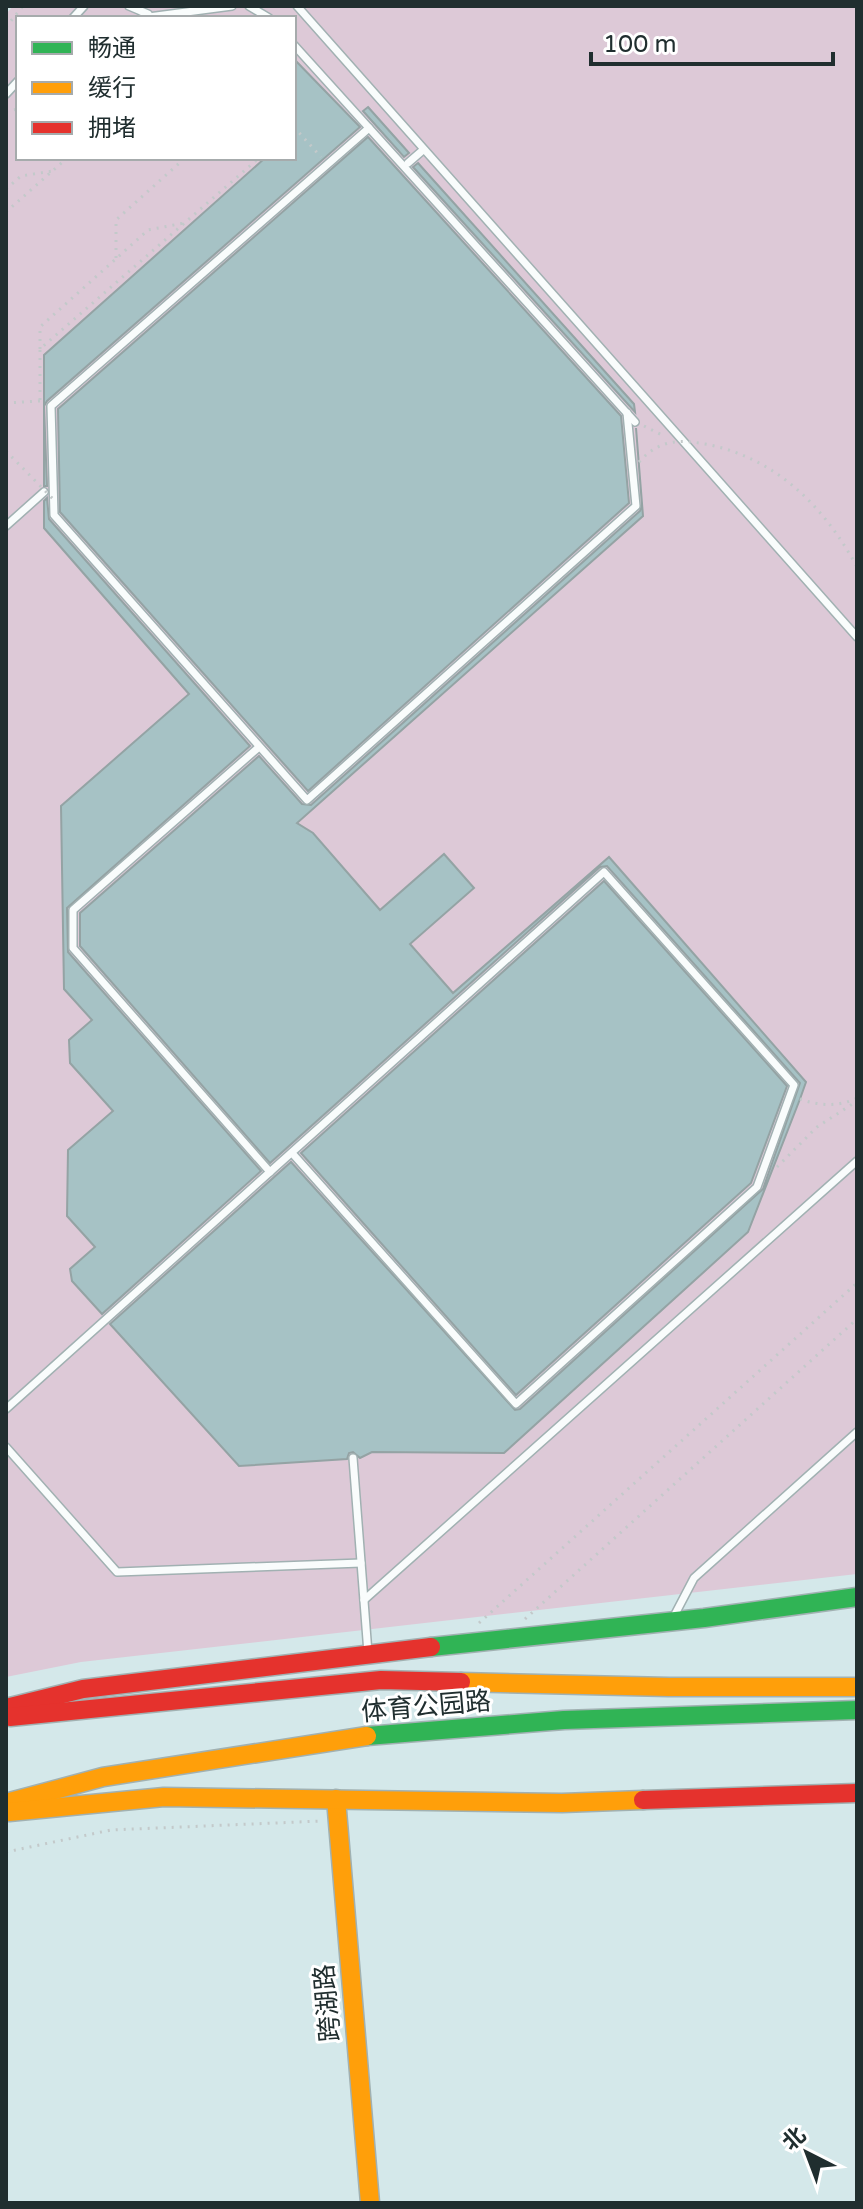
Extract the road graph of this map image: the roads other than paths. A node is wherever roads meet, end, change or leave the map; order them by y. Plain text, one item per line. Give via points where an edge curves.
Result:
1 (129, 6) edge
2 (232, 6) edge
3 (297, 6) edge
4 (154, 16) edge
5 (296, 47) edge
6 (369, 128) junction
7 (423, 150) junction
8 (408, 163) dead end
9 (627, 413) junction
10 (635, 422) road end
11 (42, 494) road end
12 (6, 525) edge
13 (857, 637) edge
14 (259, 747) junction
15 (292, 1153) junction
16 (857, 1161) edge
17 (270, 1172) junction
18 (6, 1409) edge
19 (857, 1432) edge
20 (6, 1447) edge
21 (353, 1458) dead end
22 (361, 1563) junction
23 (857, 1597) edge
24 (364, 1600) junction
25 (671, 1622) junction
26 (368, 1655) junction
27 (857, 1687) edge
28 (6, 1708) edge
29 (857, 1710) edge
30 (6, 1717) edge
31 (857, 1793) edge
32 (336, 1799) junction
33 (6, 1803) edge
34 (6, 1812) edge
35 (370, 2203) edge

1 - 4 lane
2 - 4 lane
3 - 7 lane
5 - 6 lane
6 - 9 lane
6 - 14 lane via 51,406 54,515
7 - 8 lane
7 - 13 lane
9 - 10 lane
9 - 14 lane via 636,506 307,800
11 - 12 lane
14 - 17 lane via 73,910 73,948
15 - 15 lane via 604,872 794,1085 757,1187 516,1404
15 - 17 lane
16 - 24 lane
17 - 18 lane
19 - 25 lane via 694,1578
20 - 22 lane via 117,1572
21 - 22 lane
22 - 24 lane
23 - 25 street
24 - 26 lane
25 - 26 street
26 - 28 street via 83,1689
27 - 30 street, 体育公园路 via 381,1680
29 - 33 street, 体育公园路 via 564,1720 358,1737 103,1777
31 - 32 street via 562,1803
32 - 34 street via 164,1797
32 - 35 street, 跨湖路

